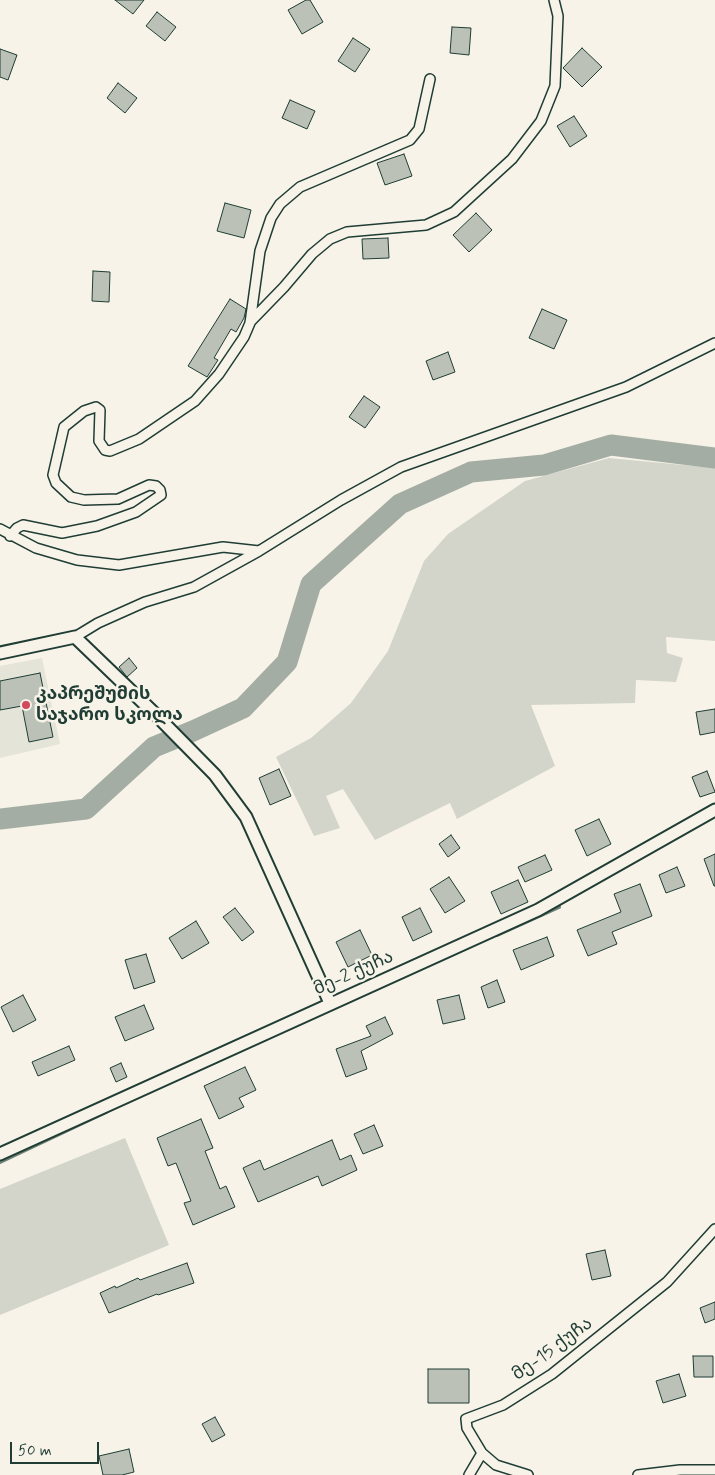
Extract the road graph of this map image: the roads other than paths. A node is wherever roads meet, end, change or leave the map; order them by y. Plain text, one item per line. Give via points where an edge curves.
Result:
1 (554, 0) edge
2 (430, 79) dead end
3 (250, 323) junction
4 (715, 343) edge
5 (0, 530) edge
6 (10, 536) junction
7 (259, 551) junction
8 (75, 637) junction
9 (0, 653) edge
10 (715, 810) edge
11 (330, 1004) junction
12 (0, 1154) edge
13 (715, 1230) edge
14 (482, 1453) junction
15 (715, 1470) edge
16 (469, 1475) edge
17 (528, 1475) edge
18 (638, 1475) edge

1 - 3 street via 558,16 555,86 541,121 512,159 454,212 426,225 347,232 330,239 312,254
2 - 3 street via 419,129 410,140 300,187 280,204 271,218 260,251
3 - 6 street via 219,374 195,401 139,439 105,450 99,440 100,410 96,407 84,411 64,427 53,475 56,483 71,497 118,500 149,484 156,486 161,495 136,512 97,526 62,534 23,525
4 - 7 street via 626,387 401,466
5 - 6 street
6 - 7 street via 36,548 77,560 119,565 223,547
7 - 8 street via 194,587 145,602
8 - 9 street
8 - 11 street via 215,775 246,817
10 - 11 street, მე-2 ქუჩა via 538,910
11 - 12 street, მე-2 ქუჩა
13 - 14 street, მე-15 ქუჩა via 667,1282 552,1374 504,1405 466,1419 467,1428
14 - 16 street
14 - 17 street, მე-15 ქუჩა via 496,1465
15 - 18 street

